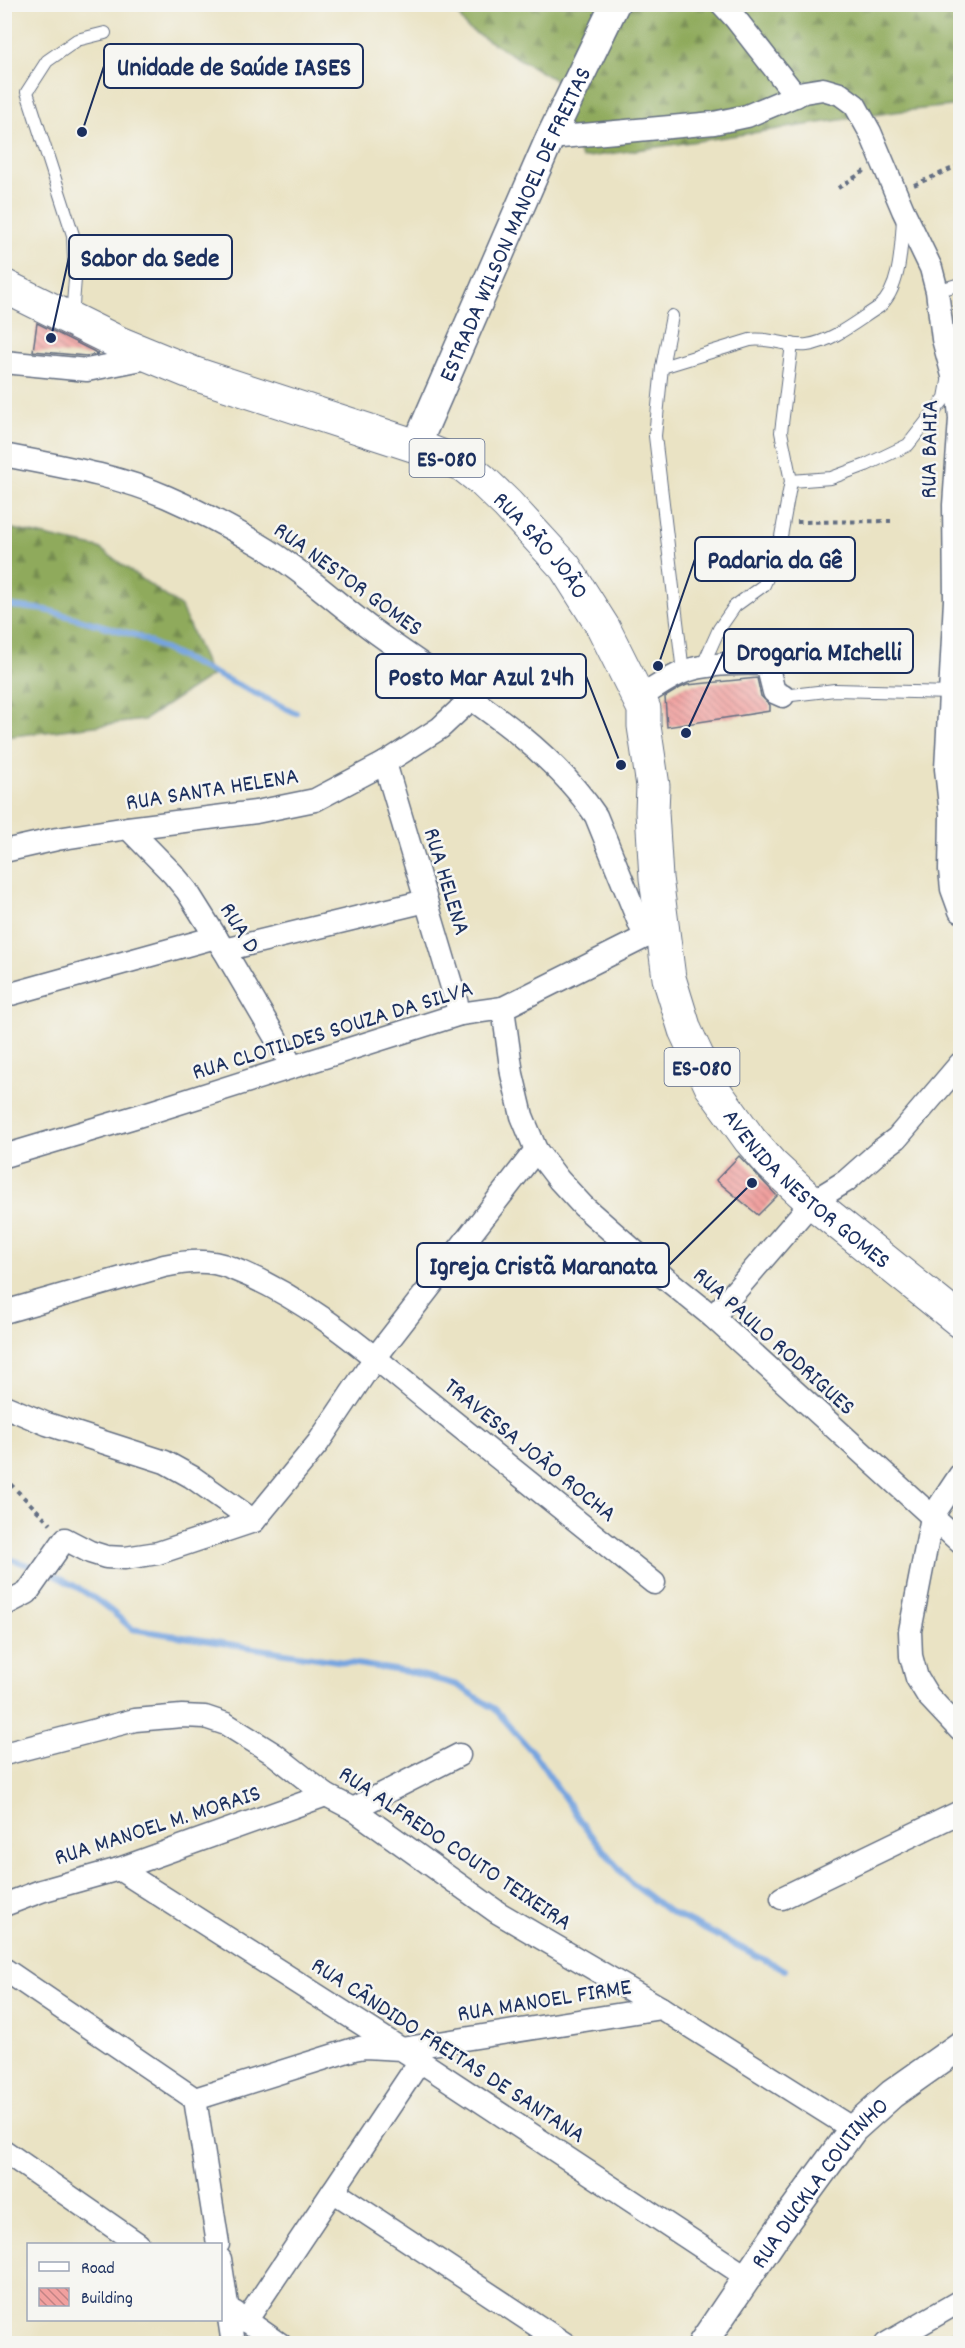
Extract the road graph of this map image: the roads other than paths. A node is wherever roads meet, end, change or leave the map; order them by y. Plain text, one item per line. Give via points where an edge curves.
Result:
1 (615, 4) edge
2 (722, 4) edge
3 (105, 33) dead end
4 (796, 96) junction
5 (550, 138) junction
6 (900, 202) junction
7 (960, 284) edge
8 (4, 286) edge
9 (937, 291) junction
10 (672, 316) dead end
11 (72, 320) junction
12 (792, 344) junction
13 (152, 357) junction
14 (4, 362) edge
15 (662, 367) junction
16 (956, 368) edge
17 (416, 446) junction
18 (4, 455) edge
19 (958, 479) edge
20 (791, 481) junction
21 (958, 600) edge
22 (693, 670) junction
23 (951, 693) junction
24 (783, 696) joint
25 (640, 697) junction
26 (471, 699) junction
27 (385, 763) junction
28 (128, 828) junction
29 (4, 851) edge
30 (426, 901) junction
31 (960, 911) edge
32 (653, 931) junction
33 (220, 944) junction
34 (4, 996) edge
35 (503, 1008) junction
36 (460, 1014) junction
37 (960, 1064) edge
38 (292, 1066) junction
39 (536, 1150) junction
40 (4, 1156) edge
41 (812, 1202) junction
42 (4, 1312) edge
43 (714, 1317) junction
44 (960, 1321) edge
45 (375, 1358) junction
46 (4, 1406) edge
47 (960, 1475) edge
48 (932, 1517) junction
49 (254, 1521) junction
50 (960, 1542) edge
51 (654, 1583) dead end
52 (4, 1605) edge
53 (960, 1730) edge
54 (4, 1754) edge
55 (459, 1755) dead end
56 (327, 1795) junction
57 (353, 1809) junction
58 (960, 1812) edge
59 (119, 1869) junction
60 (783, 1898) dead end
61 (4, 1905) edge
62 (4, 1969) edge
63 (662, 2008) junction
64 (960, 2046) edge
65 (410, 2055) junction
66 (195, 2099) junction
67 (853, 2129) junction
68 (4, 2151) edge
69 (333, 2191) junction
70 (137, 2243) edge
71 (218, 2243) edge
72 (222, 2268) edge
73 (747, 2277) junction
74 (960, 2301) edge
75 (231, 2310) edge
76 (233, 2343) edge
77 (280, 2343) edge
78 (565, 2343) edge
79 (702, 2343) edge
80 (886, 2343) edge

1 - 5 street, ESTRADA WILSON MANOEL DE FREITAS
2 - 4 street
3 - 11 lane via 77,40 47,61 27,92 73,235
4 - 5 street, RUA BAHIA via 747,116 714,123
4 - 6 street, RUA BAHIA via 823,89 840,94 855,105
5 - 17 street, ESTRADA WILSON MANOEL DE FREITAS
6 - 9 street, RUA BAHIA via 931,268
6 - 12 lane via 897,267 893,291 887,300 822,341
7 - 9 lane
8 - 11 main road, ES-080
9 - 16 street, RUA BAHIA via 943,339
10 - 15 lane
11 - 13 main road, ES-080
12 - 15 lane via 763,338 750,340
12 - 20 lane via 781,432
13 - 14 street via 87,370
13 - 17 main road, RUA SÃO JOÃO / ES-080
15 - 22 lane via 655,435
16 - 19 street, RUA BAHIA via 960,419
16 - 20 lane via 945,398 908,445 831,478
17 - 25 main road, RUA SÃO JOÃO / ES-080 via 464,465 565,567
18 - 26 street, RUA NESTOR GOMES via 124,481 204,515 262,546
19 - 21 street, RUA BAHIA
20 - 22 lane via 778,553 764,585 735,606
21 - 23 street, RUA BAHIA
22 - 24 street via 767,664 774,692
22 - 25 street
23 - 24 lane via 835,690
23 - 31 street, RUA BAHIA via 946,769 951,814 950,870
25 - 32 main road, RUA SÃO JOÃO / ES-080 via 653,786
26 - 27 street, RUA SANTA HELENA via 440,728
26 - 32 street, RUA NESTOR GOMES via 555,765 585,800
27 - 28 street, RUA SANTA HELENA via 329,794 301,803
27 - 30 street, RUA HELENA
28 - 29 street, RUA SANTA HELENA
28 - 33 street, RUA D via 173,874
30 - 33 street
30 - 36 street, RUA HELENA
32 - 35 street, RUA CLOTILDES SOUZA DA SILVA
32 - 41 main road, AVENIDA NESTOR GOMES / ES-080 via 684,1030 711,1086 750,1140
33 - 34 street
33 - 38 street, RUA D
35 - 36 street, RUA CLOTILDES SOUZA DA SILVA
35 - 39 street, RUA PAULO RODRIGUES via 512,1074 522,1116
36 - 38 street, RUA CLOTILDES SOUZA DA SILVA
37 - 41 street via 897,1138 846,1182
38 - 40 street, RUA CLOTILDES SOUZA DA SILVA
39 - 43 street, RUA PAULO RODRIGUES via 583,1206
39 - 45 street
41 - 43 street
41 - 44 main road, AVENIDA NESTOR GOMES / ES-080
42 - 45 street, TRAVESSA JOÃO ROCHA via 164,1266 210,1262 231,1267 301,1304
43 - 48 street, RUA PAULO RODRIGUES
45 - 49 street via 318,1443
45 - 51 street, TRAVESSA JOÃO ROCHA
46 - 49 street via 46,1424 165,1462 192,1476
47 - 48 street
48 - 50 street, RUA PAULO RODRIGUES
48 - 53 street via 910,1631 911,1656 917,1678 928,1696
49 - 52 street via 158,1553 125,1558 90,1552 65,1539 27,1593
54 - 56 street, RUA ALFREDO COUTO TEIXEIRA via 135,1720 205,1717 226,1724 274,1754
55 - 57 street
56 - 57 street, RUA ALFREDO COUTO TEIXEIRA
56 - 59 street, RUA MANOEL M. MORAIS
57 - 63 street, RUA ALFREDO COUTO TEIXEIRA via 497,1912
58 - 60 street
59 - 61 street, RUA MANOEL M. MORAIS
59 - 65 street, RUA CÂNDIDO FREITAS DE SANTANA
62 - 66 street
63 - 65 street, RUA MANOEL FIRME
63 - 67 street, RUA ALFREDO COUTO TEIXEIRA
64 - 67 street, RUA DUCKLA COUTINHO via 892,2094
65 - 66 street, RUA MANOEL FIRME via 365,2047 354,2049
65 - 69 street
65 - 73 street, RUA CÂNDIDO FREITAS DE SANTANA
66 - 71 street
67 - 73 street, RUA DUCKLA COUTINHO
68 - 70 street
69 - 75 street
69 - 78 street
72 - 75 street
73 - 79 street, RUA DUCKLA COUTINHO
74 - 80 street
75 - 76 street
75 - 77 street

